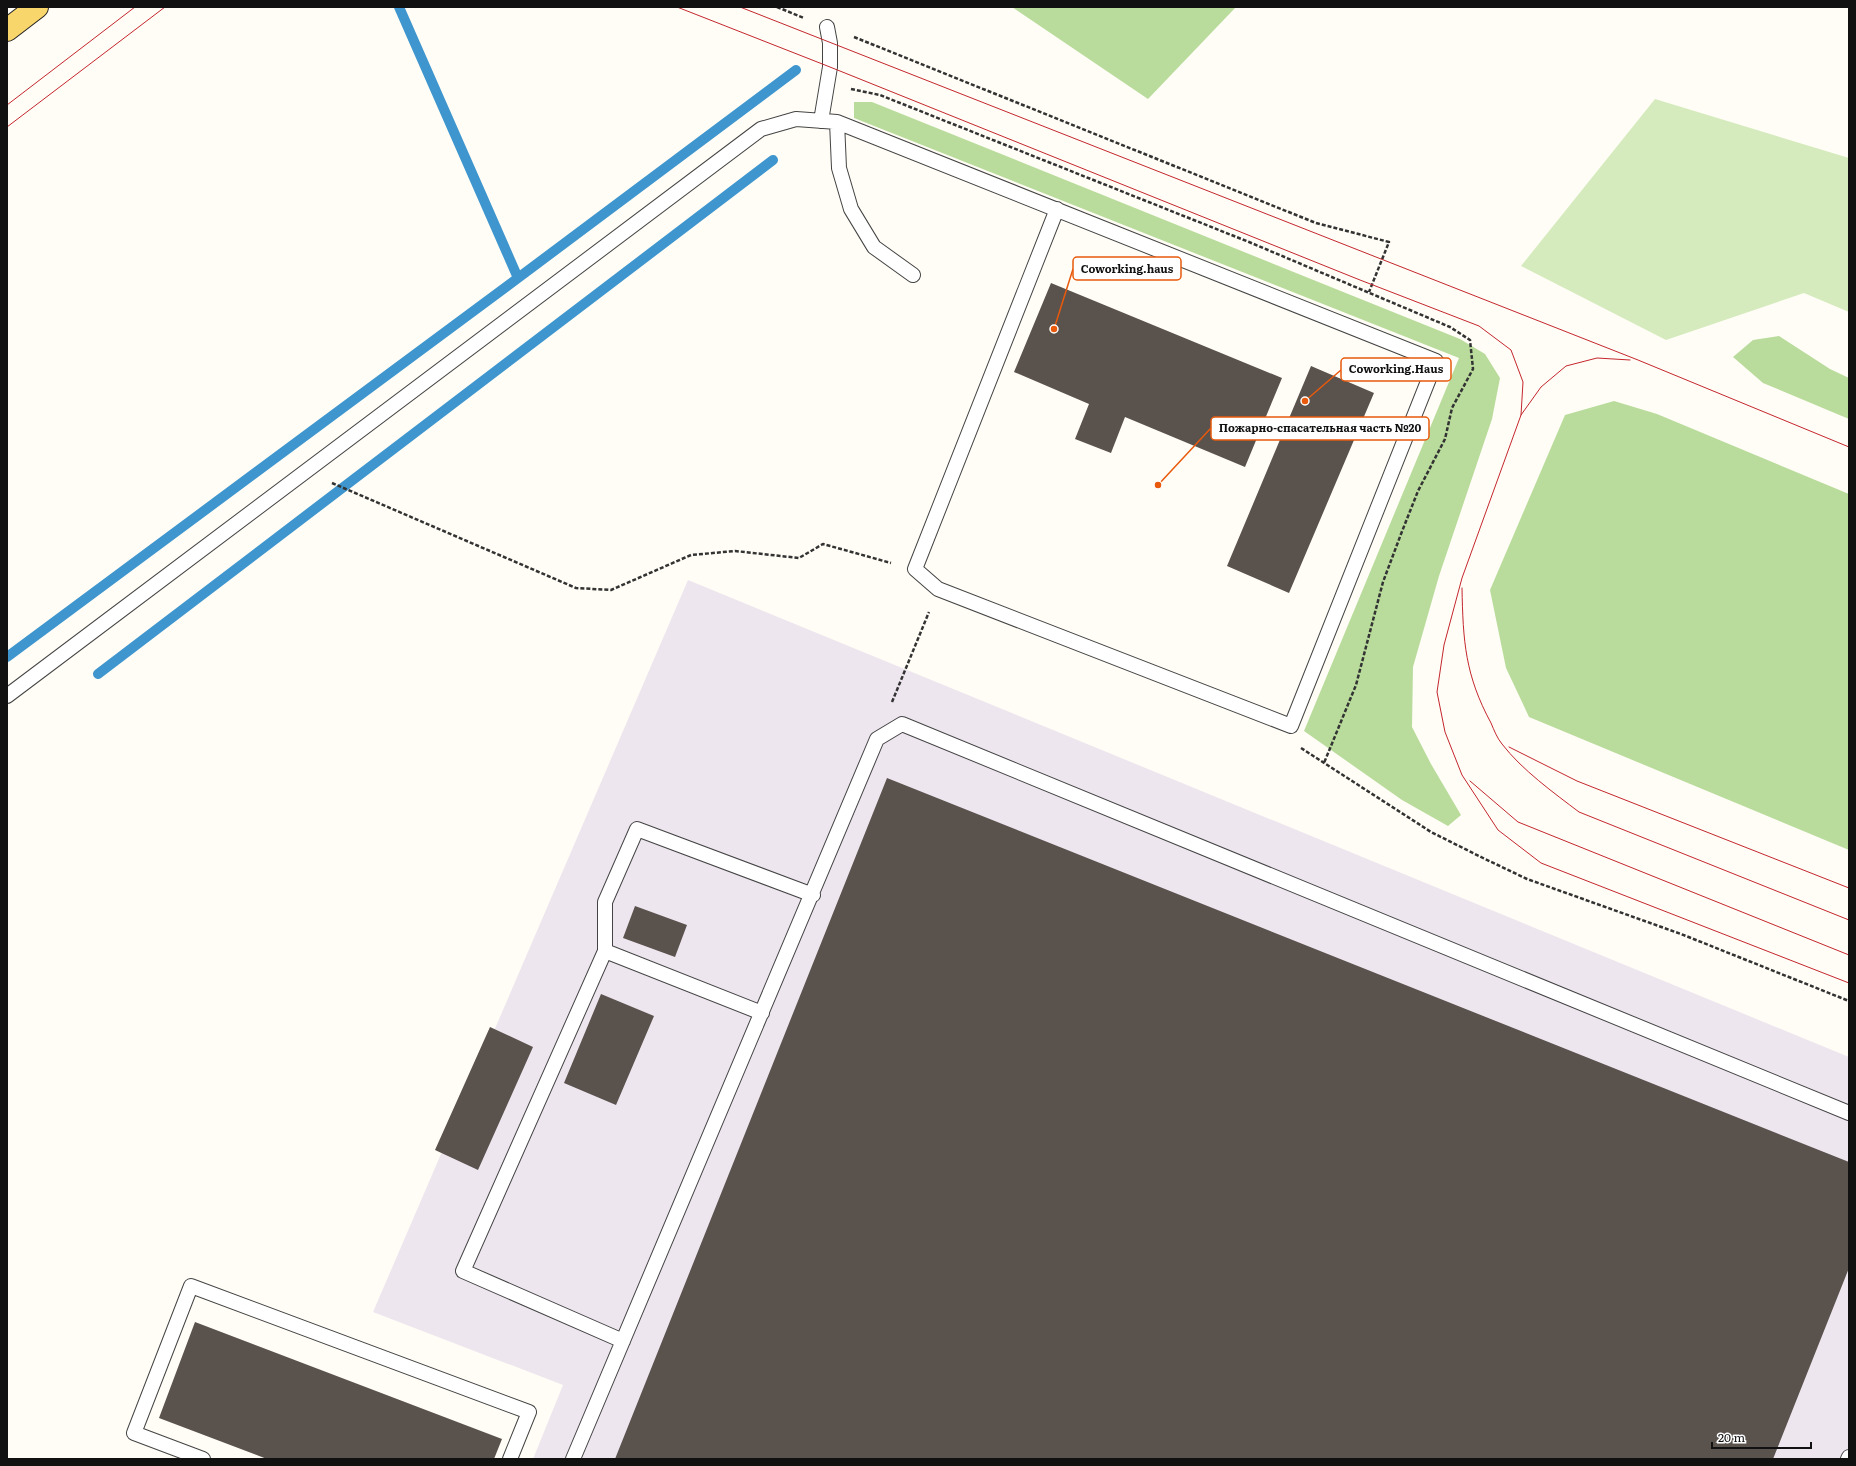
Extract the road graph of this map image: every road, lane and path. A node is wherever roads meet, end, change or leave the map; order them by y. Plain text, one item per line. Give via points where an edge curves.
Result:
1 (37, 7) edge
2 (777, 7) edge
3 (792, 13) dead end
4 (826, 27) dead end
5 (7, 30) edge
6 (875, 46) dead end
7 (848, 89) dead end
8 (821, 121) junction
9 (837, 122) junction
10 (1057, 209) junction
11 (913, 275) dead end
12 (1369, 292) junction
13 (306, 472) junction
14 (915, 569) junction
15 (938, 589) junction
16 (7, 696) edge
17 (877, 738) junction
18 (1307, 752) dead end
19 (1324, 763) junction
20 (812, 895) junction
21 (605, 951) junction
22 (1849, 1001) edge
23 (762, 1013) junction
24 (1849, 1113) edge
25 (623, 1341) junction
26 (203, 1459) edge
27 (510, 1459) edge
28 (573, 1459) edge

1 - 5 main road
2 - 3 path
4 - 8 lane via 830,43 830,67
6 - 12 path via 1316,223 1389,242
7 - 12 path via 880,95
8 - 9 lane
8 - 13 lane via 796,118 761,129
9 - 10 lane
9 - 11 lane via 839,168 851,209 874,247
10 - 14 lane
10 - 15 lane via 1436,361 1291,726
12 - 19 path via 1450,327 1470,340 1473,369 1452,408 1445,439 1418,491 1401,534 1383,582 1356,685
13 - 14 path via 576,588 611,590 691,555 735,551 799,558 823,544
13 - 16 lane
14 - 15 lane
15 - 17 path
17 - 20 lane
17 - 24 lane via 902,724
18 - 19 path
19 - 22 path via 1431,832 1528,879 1681,934
20 - 21 lane via 637,829 605,902
20 - 23 lane
21 - 23 lane
21 - 25 lane via 462,1271
23 - 25 lane
25 - 28 lane
26 - 27 lane via 134,1433 191,1286 529,1412

